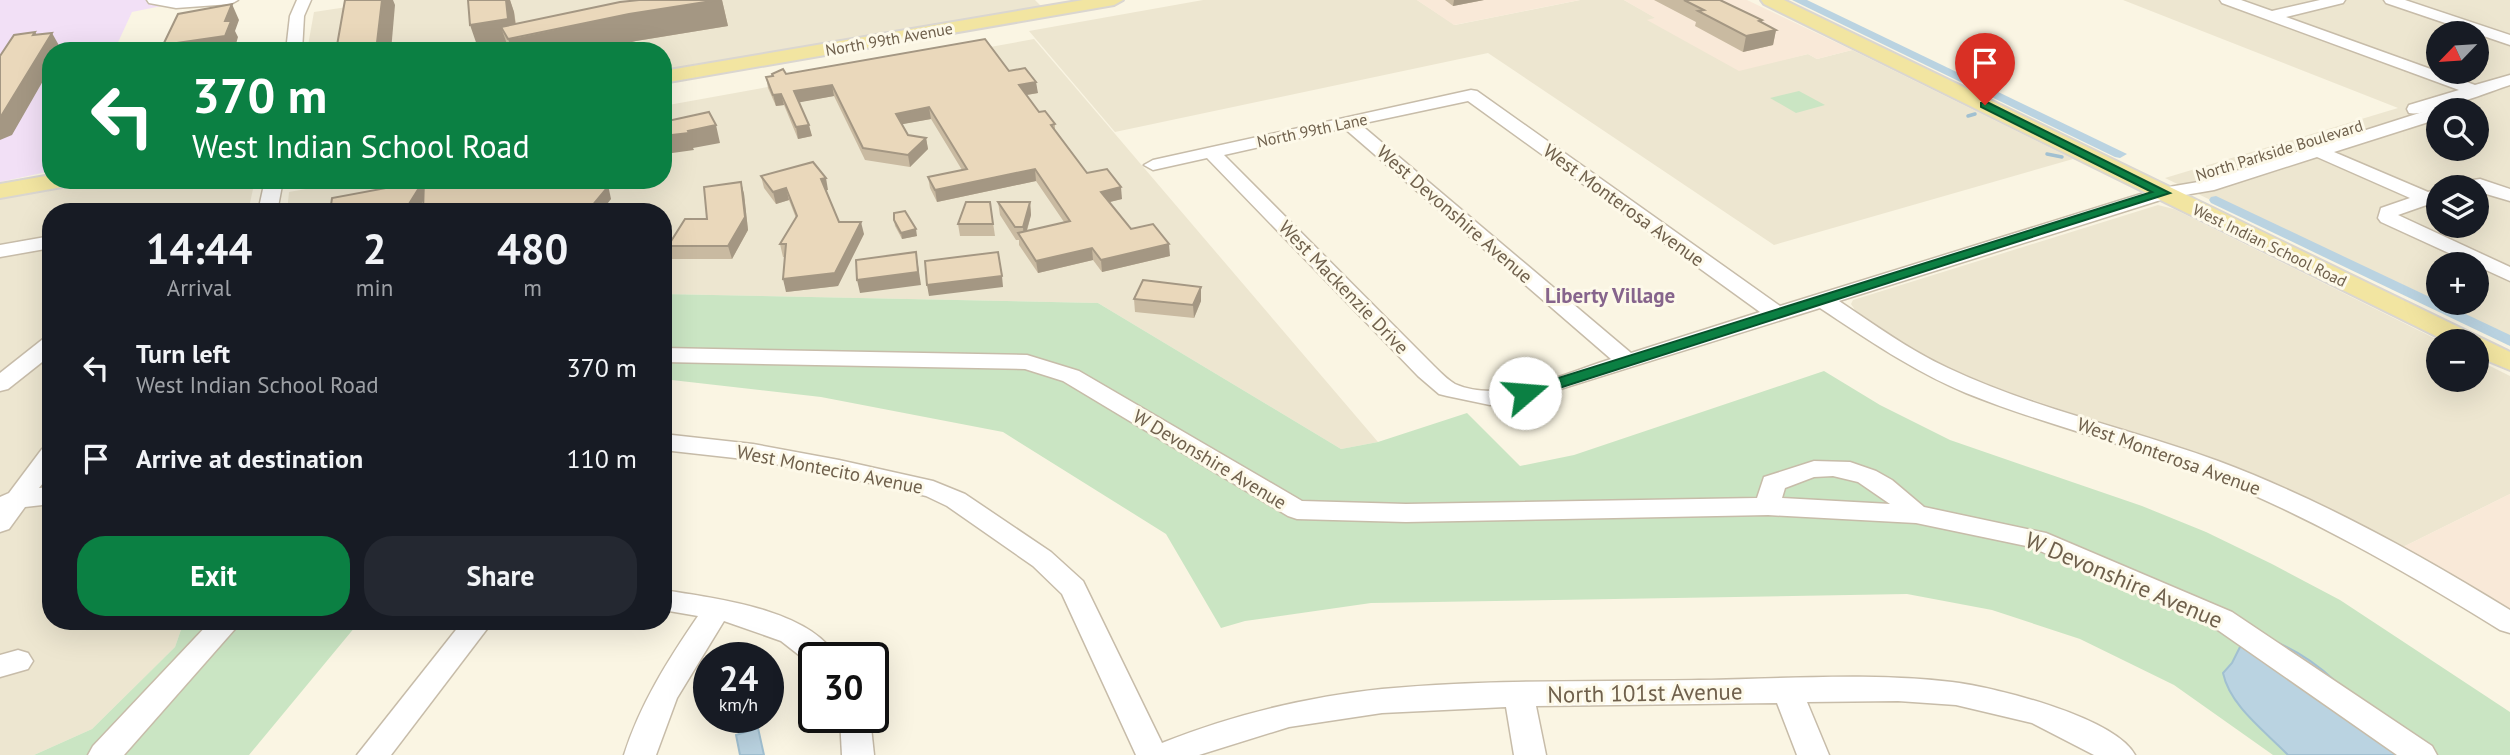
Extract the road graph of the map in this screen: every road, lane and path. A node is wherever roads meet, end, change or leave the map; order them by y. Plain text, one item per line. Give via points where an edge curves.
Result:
1 (155, 0) edge
2 (231, 0) edge
3 (303, 0) edge
4 (1114, 0) edge
5 (1770, 0) edge
6 (2227, 0) edge
7 (2338, 0) edge
8 (2391, 0) edge
9 (2271, 16) junction
10 (2510, 40) edge
11 (295, 42) edge
12 (672, 75) edge
13 (2510, 80) edge
14 (2510, 91) edge
15 (2482, 94) junction
16 (1471, 95) joint
17 (2474, 98) edge
18 (2426, 116) edge
19 (1347, 122) junction
20 (2309, 147) junction
21 (1211, 152) junction
22 (1153, 164) dead end
23 (42, 184) edge
24 (2489, 188) edge
25 (0, 191) edge
26 (2164, 193) junction
27 (2426, 195) edge
28 (2510, 195) edge
29 (2426, 199) edge
30 (2426, 236) edge
31 (2431, 238) edge
32 (42, 244) edge
33 (0, 251) edge
34 (2510, 275) edge
35 (1823, 300) junction
36 (1777, 315) junction
37 (2443, 329) edge
38 (42, 351) edge
39 (2489, 352) edge
40 (672, 355) edge
41 (1627, 361) junction
42 (2510, 362) edge
43 (0, 384) edge
44 (672, 443) edge
45 (42, 465) edge
46 (42, 496) edge
47 (9, 501) edge
48 (1768, 506) junction
49 (1916, 514) junction
50 (0, 523) edge
51 (672, 601) edge
52 (718, 608) junction
53 (2510, 623) edge
54 (220, 630) edge
55 (472, 630) edge
56 (804, 642) edge
57 (1787, 690) junction
58 (1519, 695) junction
59 (856, 733) edge
60 (103, 755) edge
61 (373, 755) edge
62 (640, 755) edge
63 (858, 755) edge
64 (1152, 755) edge
65 (1166, 755) edge
66 (1531, 755) edge
67 (1813, 755) edge
68 (2119, 755) edge
69 (2421, 755) edge

1 - 2 street via 176,4
3 - 11 street
4 - 12 main road, North 99th Avenue
5 - 26 main road, West Indian School Road
6 - 9 street
7 - 9 street
8 - 10 street
9 - 15 street
13 - 15 street, North Parkside Boulevard
14 - 15 street, North Parkside Boulevard
15 - 17 street, North Parkside Boulevard
15 - 20 street, North Parkside Boulevard
16 - 19 street, North 99th Lane
16 - 36 street, West Monterosa Avenue
18 - 20 street, North Parkside Boulevard
19 - 21 street, North 99th Lane
19 - 41 street, West Devonshire Avenue
20 - 26 street, North Parkside Boulevard via 2207,186
20 - 27 street
21 - 22 street, North 99th Lane
21 - 41 street, West Mackenzie Drive via 1447,389 1490,398 1525,393
23 - 25 main road
24 - 28 street
26 - 35 street, North Parkside Boulevard
26 - 37 main road, West Indian School Road
29 - 30 street via 2388,212 2388,218
31 - 34 street
32 - 33 street
35 - 36 street, West Mackenzie Drive
35 - 53 street, West Monterosa Avenue via 1940,373 1989,394 2209,467 2286,499 2393,552
36 - 41 street, West Mackenzie Drive
38 - 43 street
39 - 42 main road
40 - 48 street, W Devonshire Avenue via 1027,362 1071,376 1297,510 1406,513
44 - 64 street, West Montecito Avenue via 816,463 933,489 956,500 1042,559 1073,588
45 - 47 street
46 - 47 street
47 - 50 street
48 - 49 street, W Devonshire Avenue
48 - 49 street via 1773,482 1824,467 1858,472 1893,491
49 - 69 street, W Devonshire Avenue via 2037,539 2222,619
51 - 52 street
52 - 56 street via 756,618
52 - 62 street via 652,717
54 - 60 street
55 - 61 street
57 - 58 street, North 101st Avenue
57 - 67 street
57 - 68 street, North 101st Avenue via 1911,689 1973,695 2068,727
58 - 65 street, North 101st Avenue via 1339,706 1213,736
58 - 66 street
59 - 63 street

